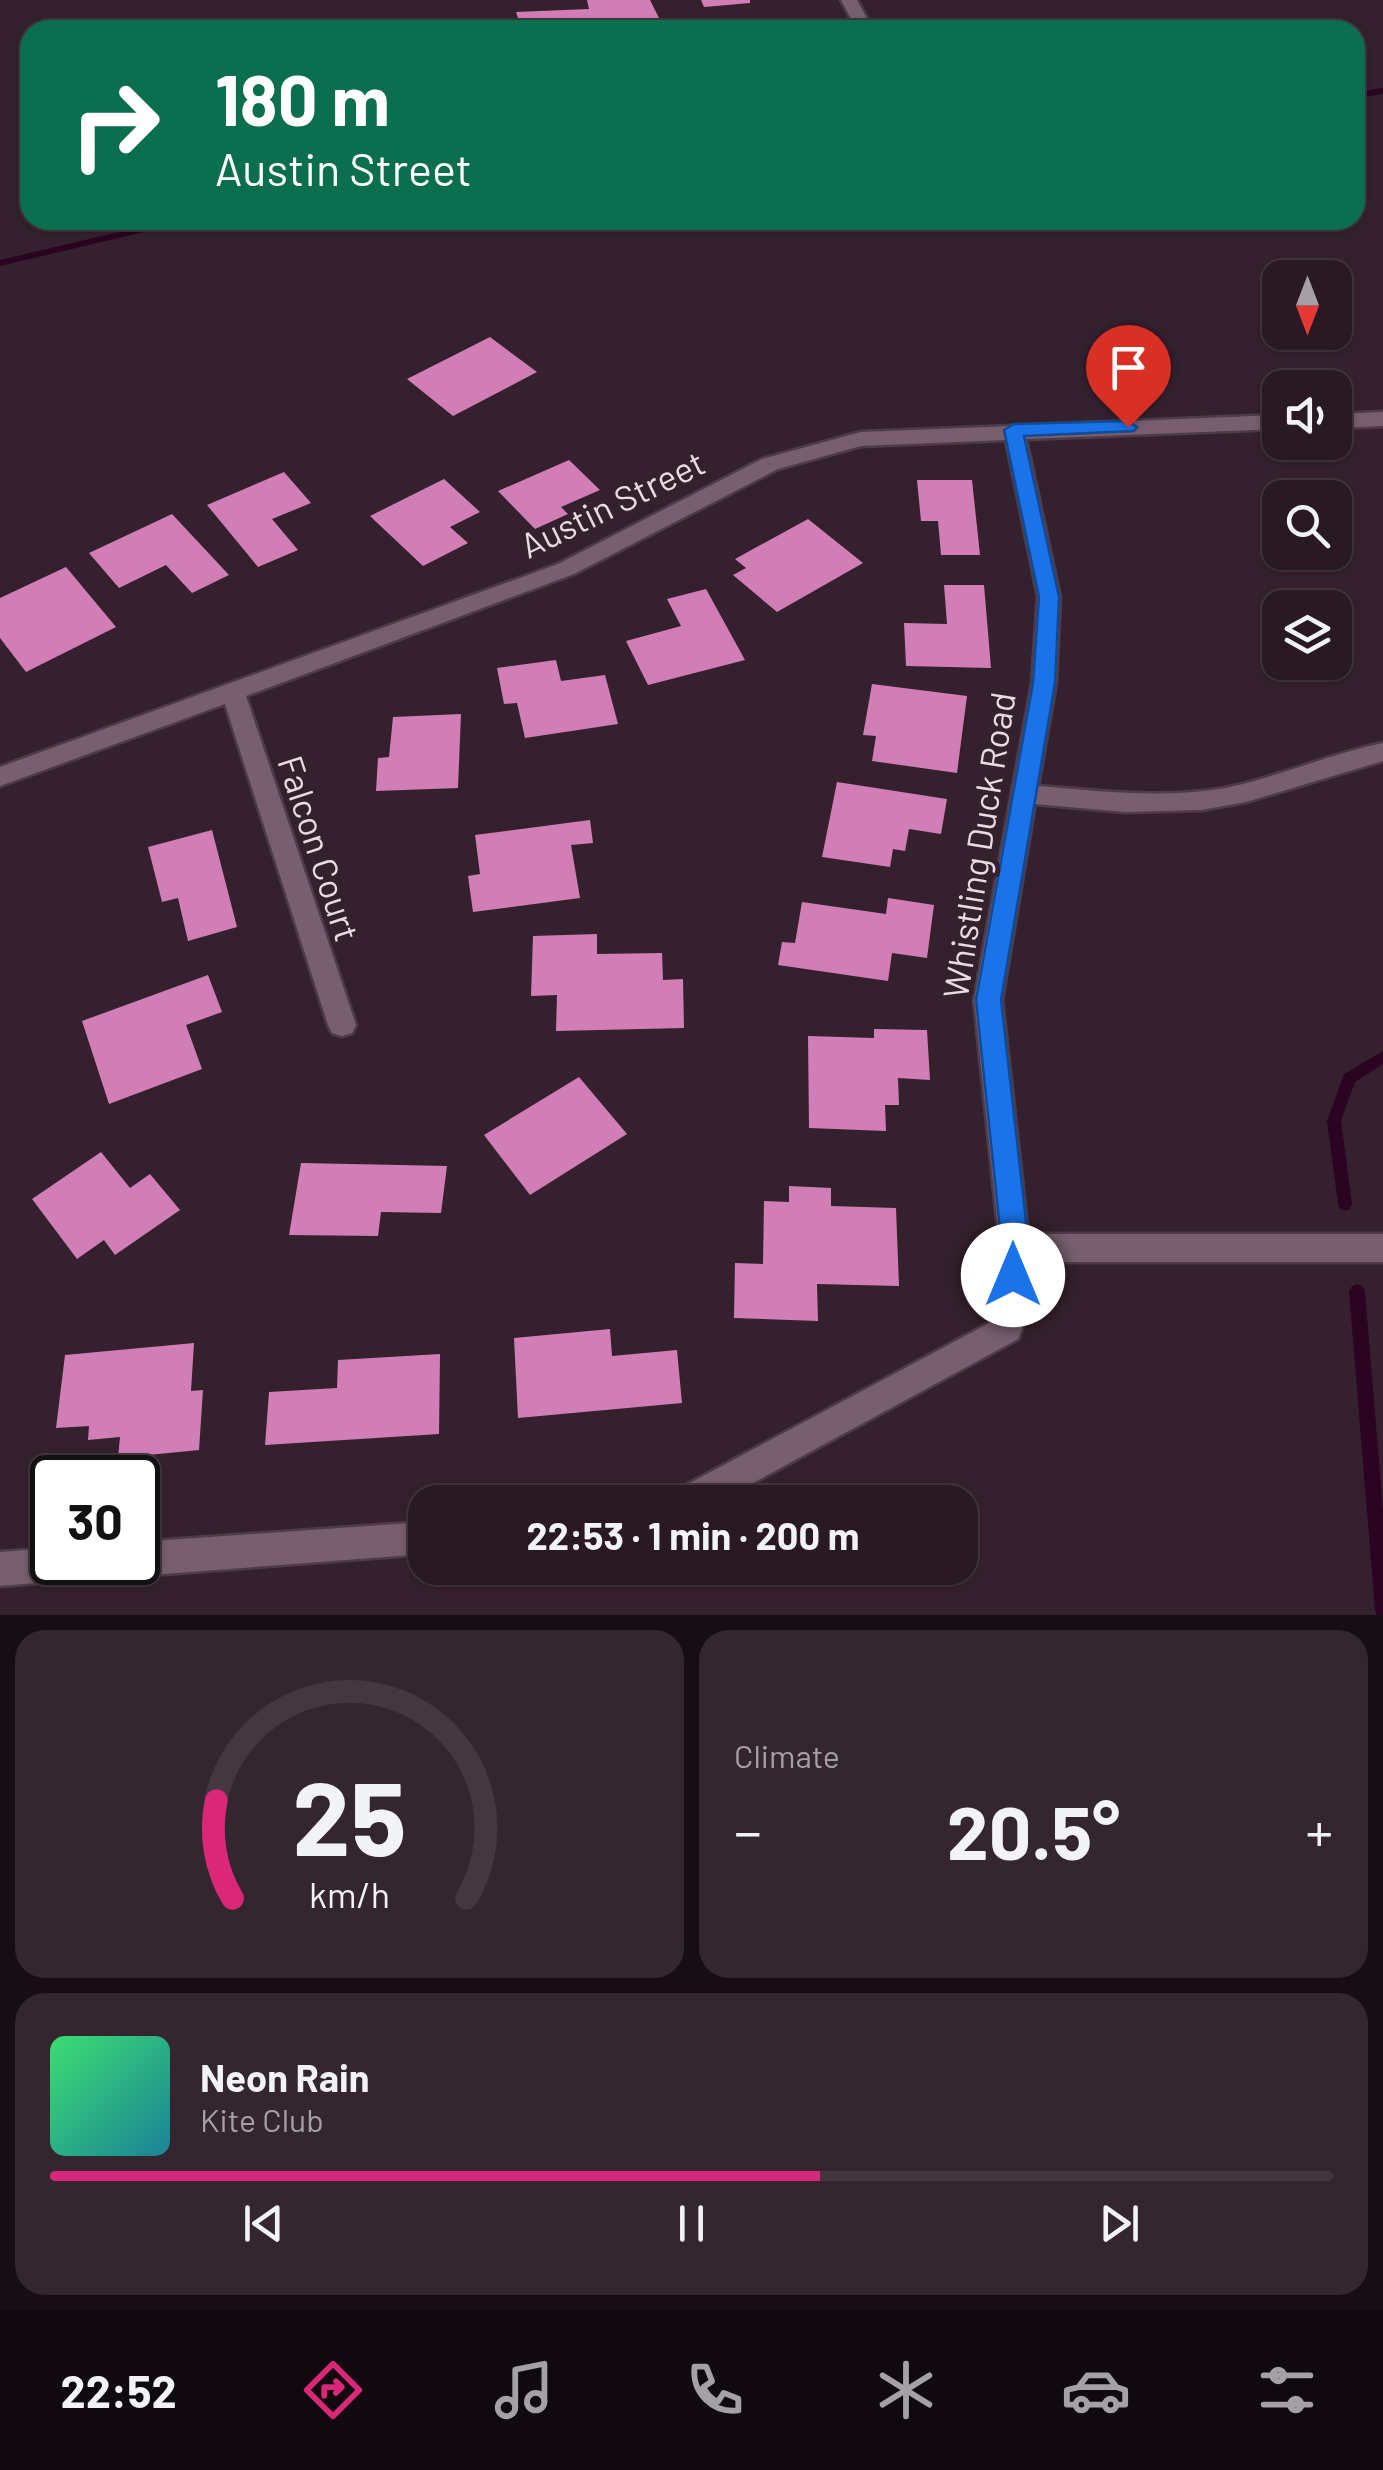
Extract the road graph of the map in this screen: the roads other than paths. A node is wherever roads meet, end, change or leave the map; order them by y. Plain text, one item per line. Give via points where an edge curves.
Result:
1 (1383, 418) edge
2 (1352, 420) edge
3 (1262, 423) edge
4 (1014, 430) junction
5 (233, 693) junction
6 (1383, 752) edge
7 (0, 778) edge
8 (1024, 794) junction
9 (342, 1025) dead end
10 (1016, 1248) junction
11 (1383, 1248) edge
12 (718, 1485) edge
13 (408, 1539) edge
14 (160, 1556) edge
15 (30, 1566) edge
16 (0, 1568) edge

1 - 2 street
3 - 4 street, Austin Street
4 - 5 street, Austin Street via 861,439 770,464 566,569
4 - 8 street, Whistling Duck Road via 1049,597 1044,683
5 - 7 street, Austin Street
5 - 9 street, Falcon Court
6 - 8 street via 1226,797 1152,804
8 - 10 street, Whistling Duck Road via 988,1000
10 - 11 street
10 - 12 street, Whistling Duck Road via 1008,1329
13 - 14 street
15 - 16 street

